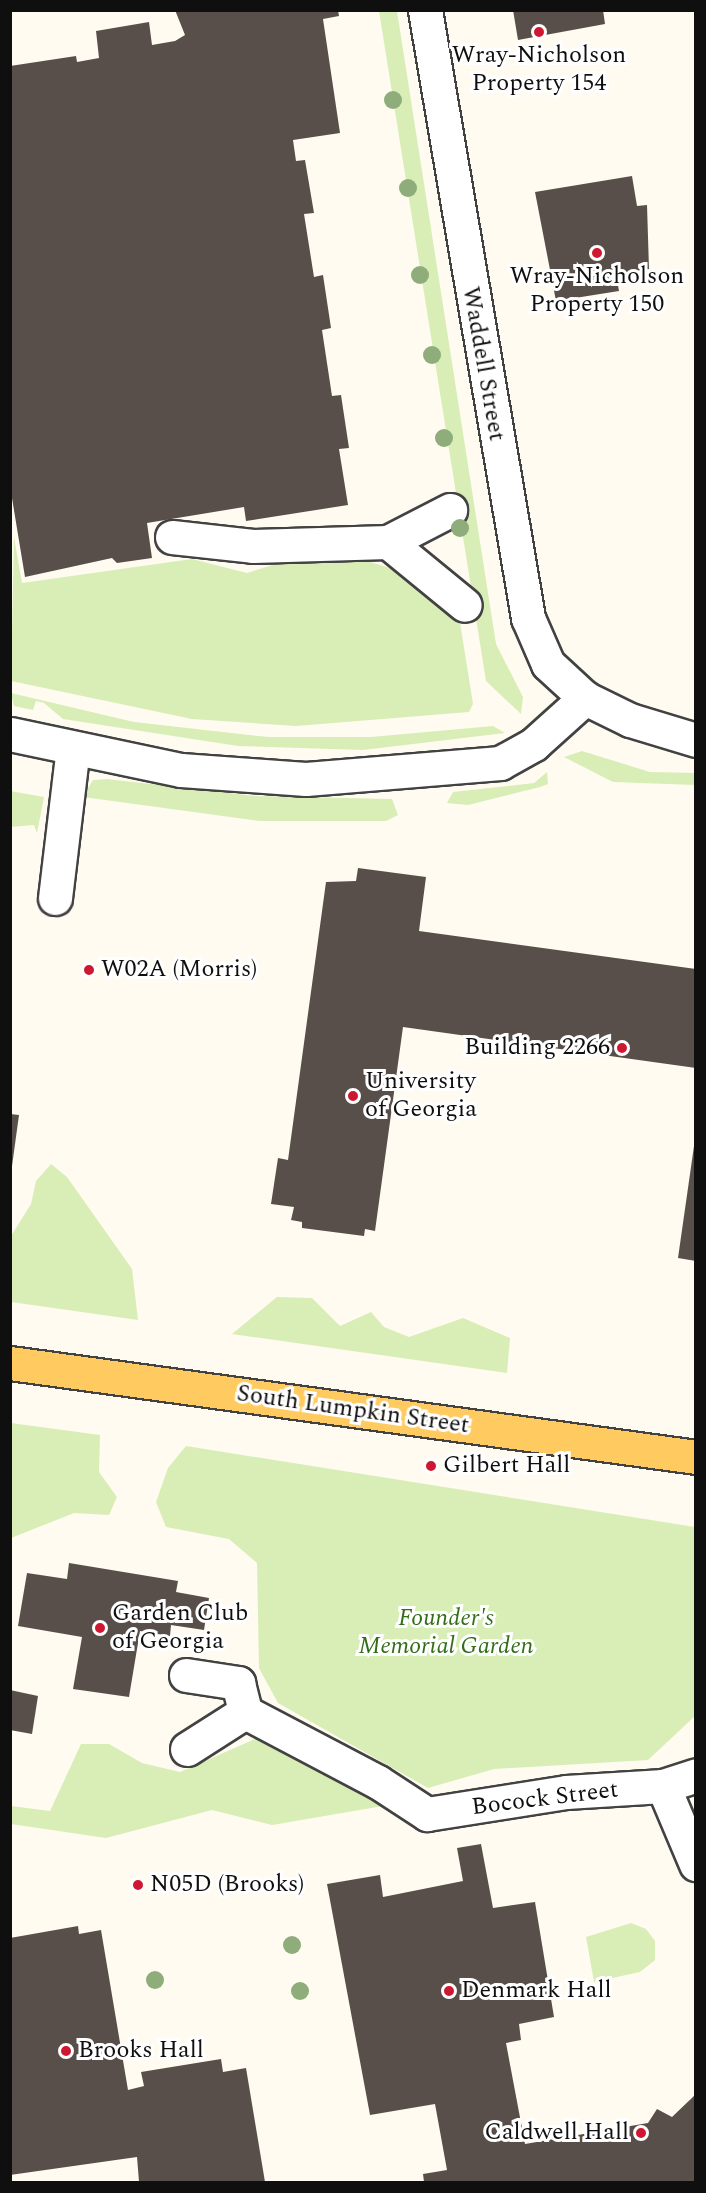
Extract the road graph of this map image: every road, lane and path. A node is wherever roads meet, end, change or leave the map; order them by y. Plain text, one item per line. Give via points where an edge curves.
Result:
1 (425, 10) edge
2 (450, 510) dead end
3 (172, 537) dead end
4 (388, 542) junction
5 (465, 604) dead end
6 (585, 698) junction
7 (10, 734) edge
8 (692, 738) edge
9 (72, 748) junction
10 (55, 898) dead end
11 (10, 1363) edge
12 (696, 1457) edge
13 (186, 1675) dead end
14 (245, 1712) junction
15 (187, 1749) dead end
16 (696, 1775) edge
17 (663, 1786) junction
18 (696, 1864) edge

1 - 6 street, Waddell Street via 528,618 548,664
2 - 4 street
3 - 4 street via 253,546
4 - 5 street
6 - 8 street, Waddell Street via 630,720
6 - 9 street via 534,744 500,763 306,779 180,770
7 - 9 street
9 - 10 street
11 - 12 main road, South Lumpkin Street
13 - 14 street via 238,1683
14 - 15 street
14 - 17 street, Bocock Street via 378,1782 427,1815 566,1792
16 - 17 street, Bocock Street
17 - 18 street

